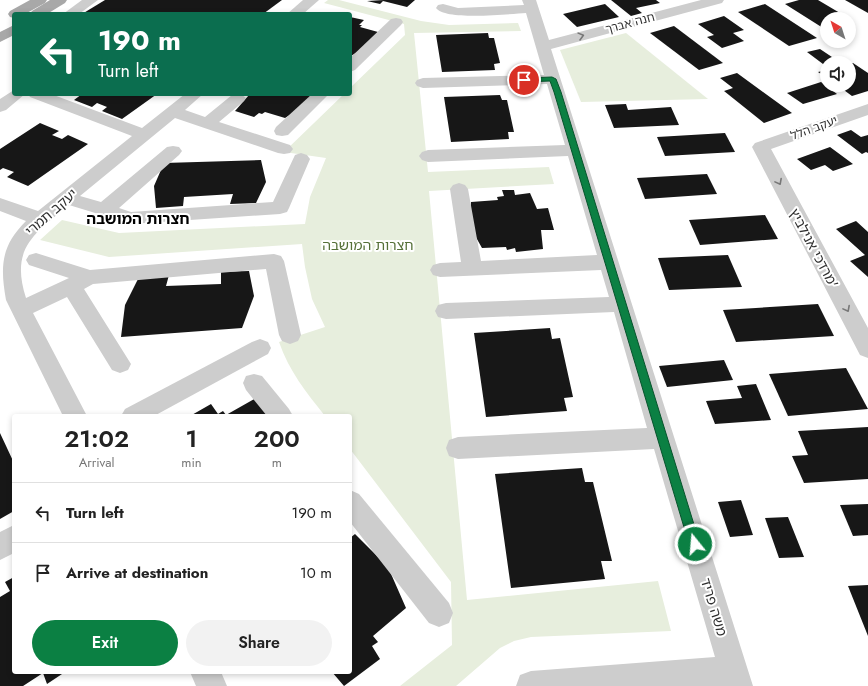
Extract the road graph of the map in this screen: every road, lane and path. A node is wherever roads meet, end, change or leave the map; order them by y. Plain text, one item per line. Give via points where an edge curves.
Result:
1 (40, 0) edge
2 (60, 0) edge
3 (91, 0) edge
4 (312, 0) edge
5 (717, 0) edge
6 (531, 4) edge
7 (683, 4) edge
8 (477, 6) edge
9 (443, 8) dead end
10 (12, 9) edge
11 (40, 12) edge
12 (73, 12) edge
13 (297, 12) edge
14 (0, 22) edge
15 (396, 22) dead end
16 (12, 30) edge
17 (0, 38) edge
18 (543, 45) junction
19 (352, 65) edge
20 (552, 79) junction
21 (422, 83) dead end
22 (14, 96) edge
23 (41, 96) edge
24 (193, 96) edge
25 (320, 96) edge
26 (238, 98) dead end
27 (0, 107) edge
28 (868, 109) edge
29 (173, 112) junction
30 (208, 123) junction
31 (282, 131) dead end
32 (144, 135) junction
33 (761, 147) joint
34 (284, 149) dead end
35 (575, 150) junction
36 (173, 151) dead end
37 (428, 156) dead end
38 (301, 159) dead end
39 (459, 189) dead end
40 (66, 198) junction
41 (0, 204) edge
42 (104, 210) junction
43 (40, 219) junction
44 (36, 260) dead end
45 (609, 262) junction
46 (472, 269) junction
47 (440, 270) dead end
48 (81, 282) junction
49 (622, 304) junction
50 (21, 310) junction
51 (446, 311) dead end
52 (290, 336) dead end
53 (260, 348) dead end
54 (868, 349) edge
55 (120, 364) dead end
56 (254, 383) dead end
57 (74, 414) edge
58 (137, 414) edge
59 (279, 414) edge
60 (662, 438) junction
61 (458, 448) dead end
62 (352, 504) edge
63 (12, 539) edge
64 (0, 547) edge
65 (439, 613) dead end
66 (206, 674) edge
67 (736, 679) edge
68 (212, 686) edge
69 (531, 686) edge

1 - 10 main road
2 - 11 main road
3 - 12 street
4 - 13 street
5 - 7 street, חנה אברך
6 - 8 street
6 - 18 street, משה פריד
18 -> 7 street, חנה אברך via 554,44
8 - 9 street via 457,12
10 - 14 main road
15 - 19 street
16 - 17 main road
18 - 20 street, משה פריד
20 - 21 street
20 - 35 street, משה פריד
22 - 27 street
23 - 32 street
24 - 29 street, יעקב תמרי
25 - 31 street
26 - 30 street
28 - 33 street, יעקב הלל
29 - 30 street
29 - 32 street, יעקב תמרי
30 - 34 street
32 - 40 street, יעקב תמרי
33 -> 54 street, מרדכי אנילביץ'
35 - 37 street
35 - 45 street, משה פריד
36 - 42 street
38 - 42 street via 280,208 131,218
39 - 46 street
40 - 42 street
40 - 43 street, יעקב תמרי
41 - 43 street
43 - 50 street, יעקב תמרי via 18,243 10,262 10,280
44 - 48 street
45 - 46 street
45 - 49 street, משה פריד
46 - 47 street
48 - 50 street
48 - 52 street via 274,261
48 - 55 street
49 - 51 street
49 - 60 street, משה פריד
50 - 57 street, יעקב תמרי
53 - 58 street
56 - 59 street
60 - 61 street
60 - 67 street, משה פריד
62 - 65 street
63 - 64 street
66 - 68 street
67 - 69 street

